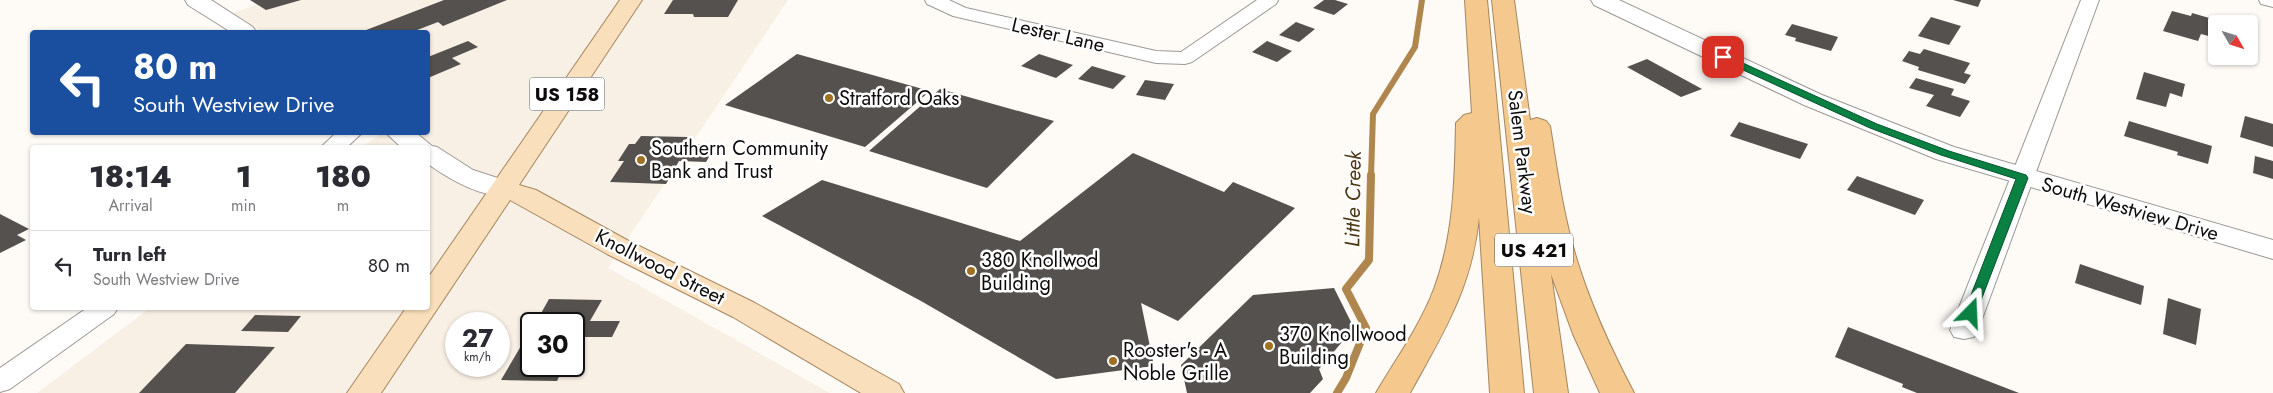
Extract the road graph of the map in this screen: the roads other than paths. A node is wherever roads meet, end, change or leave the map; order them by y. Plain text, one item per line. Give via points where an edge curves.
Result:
1 (196, 0) edge
2 (631, 0) edge
3 (934, 0) edge
4 (1269, 0) edge
5 (1476, 0) edge
6 (1503, 0) edge
7 (1602, 0) edge
8 (2090, 0) edge
9 (2268, 0) edge
10 (2273, 1) edge
11 (242, 30) edge
12 (1517, 108) junction
13 (1484, 111) junction
14 (348, 135) edge
15 (401, 135) edge
16 (335, 145) edge
17 (416, 145) edge
18 (430, 154) edge
19 (2022, 178) junction
20 (503, 189) junction
21 (2273, 250) edge
22 (430, 297) edge
23 (102, 310) edge
24 (421, 310) edge
25 (1964, 330) dead end
26 (0, 382) edge
27 (364, 393) edge
28 (887, 393) edge
29 (1393, 393) edge
30 (1507, 393) edge
31 (1550, 393) edge
32 (1617, 393) edge

1 - 11 street
2 - 20 main road, US 158
3 - 4 street, Lester Lane via 960,12 1156,57 1185,58
5 - 13 highway, Salem Parkway / US 421
6 - 12 highway, Salem Parkway / US 421
7 - 19 street, South Westview Drive via 1874,126
8 - 19 street
9 - 10 street
12 - 31 highway, Salem Parkway / US 421
12 - 32 highway via 1536,123 1550,208 1566,272
13 - 29 highway via 1469,123 1468,199 1457,263 1436,317
13 - 30 highway, Salem Parkway / US 421
14 - 16 street
15 - 17 street
18 - 20 street, Knollwood Street via 463,176
19 - 21 street, South Westview Drive
19 - 25 street
20 - 22 main road, US 158
20 - 28 main road, Knollwood Street via 526,196 617,247 744,310
23 - 26 street
24 - 27 main road

